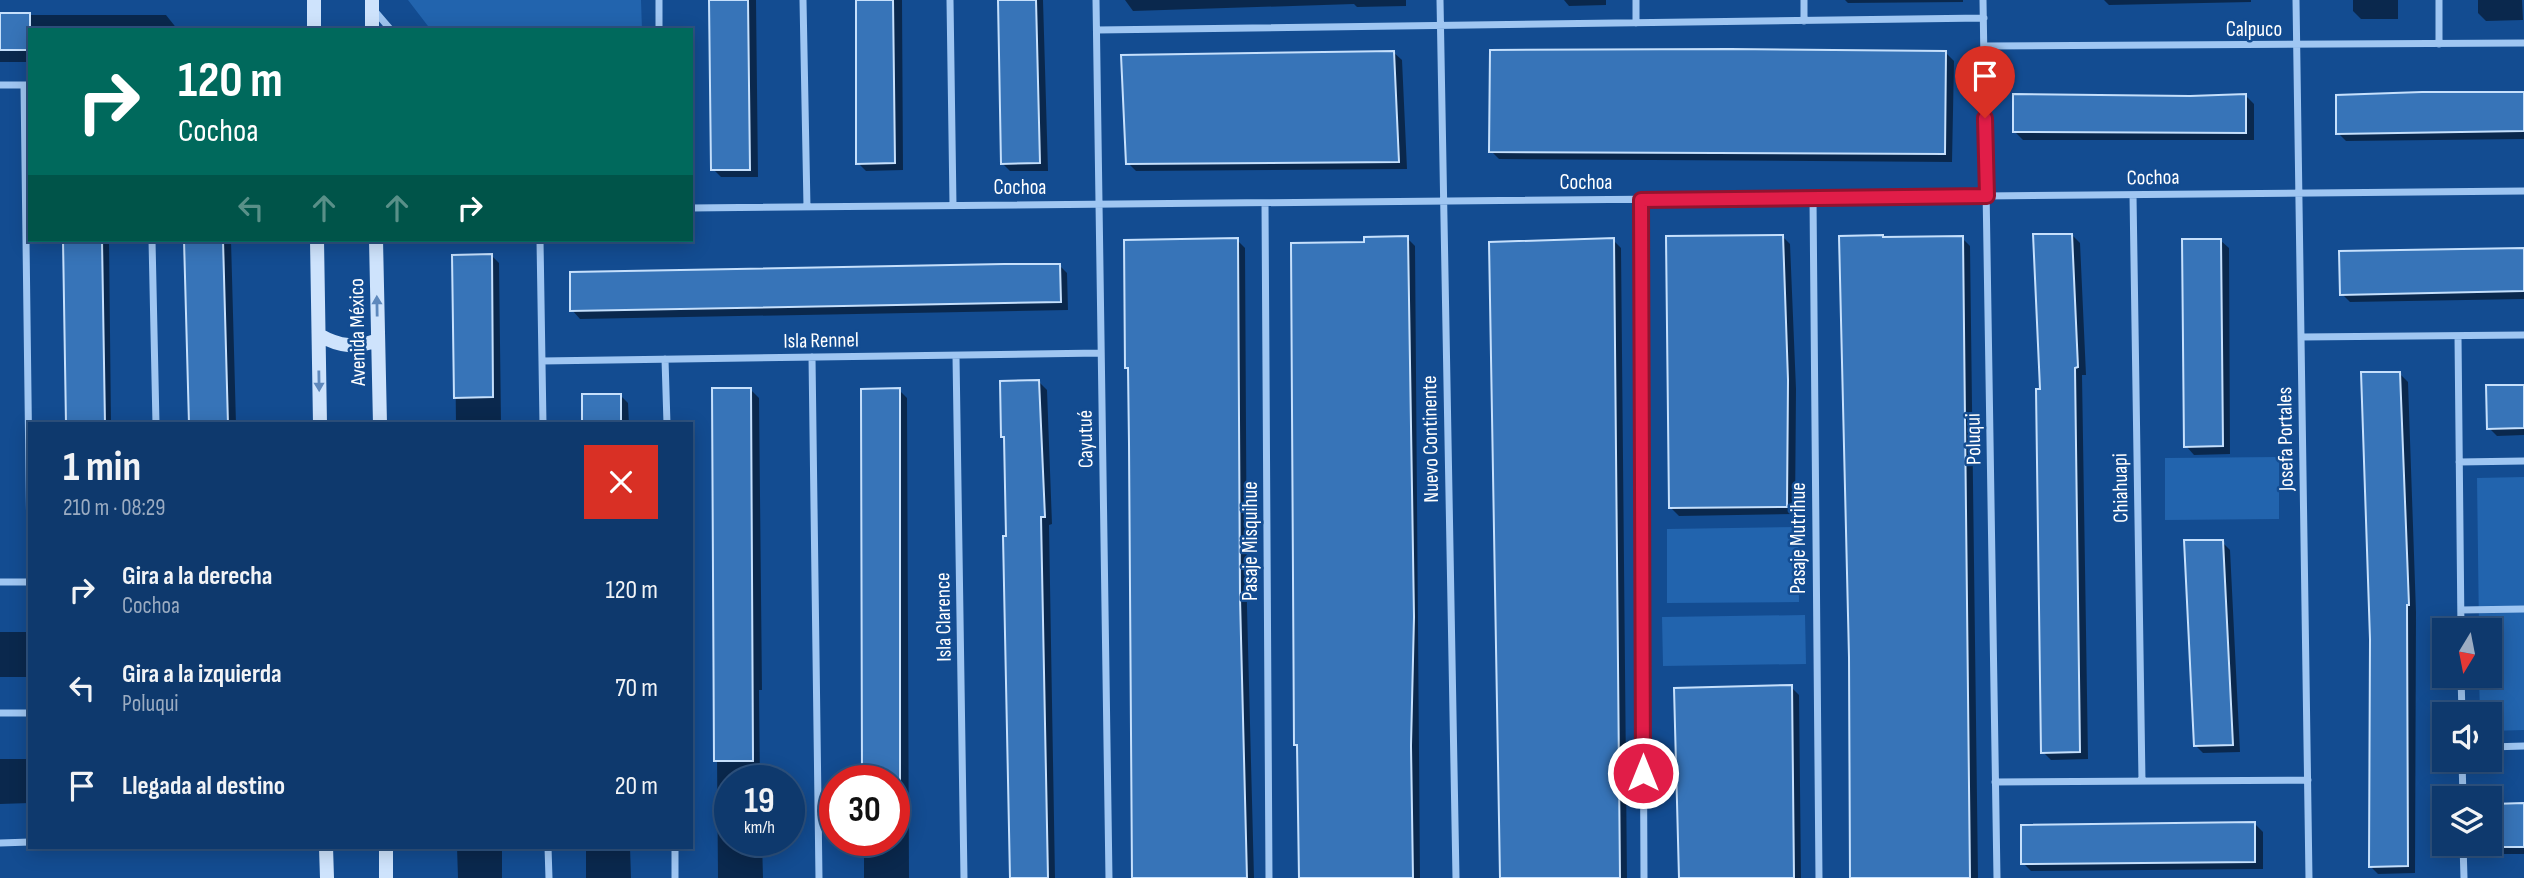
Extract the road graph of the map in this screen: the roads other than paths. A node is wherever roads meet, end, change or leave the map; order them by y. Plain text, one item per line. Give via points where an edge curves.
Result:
1 (314, 0) edge
2 (659, 0) edge
3 (803, 0) edge
4 (950, 0) edge
5 (1096, 0) edge
6 (1440, 0) edge
7 (1636, 0) edge
8 (1804, 0) edge
9 (1983, 0) edge
10 (2295, 0) edge
11 (2438, 0) edge
12 (372, 4) edge
13 (1984, 18) junction
14 (1804, 21) junction
15 (1636, 23) junction
16 (1440, 25) junction
17 (314, 28) edge
18 (372, 28) edge
19 (390, 28) edge
20 (659, 28) edge
21 (1097, 30) junction
22 (2524, 43) edge
23 (2439, 44) junction
24 (1984, 46) junction
25 (2296, 46) junction
26 (0, 85) edge
27 (27, 85) edge
28 (2524, 191) edge
29 (2299, 193) junction
30 (2133, 195) junction
31 (1987, 196) junction
32 (1813, 198) junction
33 (1641, 200) junction
34 (1443, 201) junction
35 (1265, 203) junction
36 (1099, 204) junction
37 (953, 205) junction
38 (807, 207) junction
39 (693, 208) edge
40 (28, 240) edge
41 (28, 242) edge
42 (152, 242) edge
43 (317, 242) edge
44 (376, 242) edge
45 (540, 242) edge
46 (319, 335) junction
47 (2524, 335) edge
48 (2458, 336) junction
49 (2301, 337) junction
50 (378, 340) junction
51 (1101, 353) junction
52 (956, 356) junction
53 (812, 357) junction
54 (665, 359) junction
55 (542, 361) junction
56 (29, 422) edge
57 (156, 422) edge
58 (320, 422) edge
59 (380, 422) edge
60 (543, 422) edge
61 (667, 422) edge
62 (2459, 461) junction
63 (2524, 461) edge
64 (0, 582) edge
65 (28, 582) edge
66 (2524, 609) edge
67 (2461, 610) junction
68 (2461, 618) edge
69 (0, 713) edge
70 (28, 713) edge
71 (2502, 747) edge
72 (2524, 747) edge
73 (2308, 780) junction
74 (2142, 781) junction
75 (1995, 782) junction
76 (28, 842) edge
77 (0, 843) edge
78 (326, 849) edge
79 (386, 849) edge
80 (548, 849) edge
81 (675, 849) edge
82 (2463, 856) edge
83 (327, 878) edge
84 (386, 878) edge
85 (549, 878) edge
86 (675, 878) edge
87 (819, 878) edge
88 (964, 878) edge
89 (1109, 878) edge
90 (1269, 878) edge
91 (1456, 878) edge
92 (1644, 878) edge
93 (1819, 878) edge
94 (1997, 878) edge
95 (2309, 878) edge
96 (2464, 878) edge

1 - 17 street
2 - 20 street
3 - 38 street
4 - 37 street
5 - 21 street, Cayutué
6 - 16 street, Nuevo Continente
7 - 15 street
8 - 14 street
9 - 13 street, Poluqui
10 - 25 street, Josefa Portales
11 - 23 street
12 - 18 street
12 - 19 street
13 - 14 street
13 - 24 street, Poluqui
14 - 15 street
15 - 16 street
16 - 21 street
16 - 34 street, Nuevo Continente
21 - 36 street, Cayutué
22 - 23 street, Calpuco
23 - 25 street, Calpuco
24 - 25 street, Calpuco
24 - 31 street, Poluqui
25 - 29 street, Josefa Portales
26 - 27 street
27 - 40 street
28 - 29 street, Cochoa
29 - 30 street, Cochoa
29 - 49 street, Josefa Portales
30 - 31 street, Cochoa
30 - 74 street, Chiahuapi
31 - 32 street, Cochoa
31 - 75 street, Poluqui
32 - 33 street, Cochoa
32 - 93 street, Pasaje Mutrihue
33 - 34 street, Cochoa
33 - 92 street
34 - 35 street, Cochoa
34 - 91 street, Nuevo Continente
35 - 36 street, Cochoa
35 - 90 street, Pasaje Misquihue
36 - 37 street, Cochoa
36 - 51 street, Cayutué
37 - 38 street, Cochoa
38 - 39 street, Cochoa
41 - 56 street
42 - 57 street
43 - 46 street, Avenida México
50 -> 44 street, Avenida México
45 - 55 street
46 - 50 street via 346,346
46 -> 58 street, Avenida México
47 - 48 street
48 - 49 street
48 - 62 street
49 - 73 street, Josefa Portales
50 - 59 street, Avenida México
51 - 52 street, Isla Rennel
51 - 89 street, Cayutué
52 - 53 street, Isla Rennel
52 - 88 street, Isla Clarence
53 - 54 street, Isla Rennel
53 - 87 street
54 - 55 street, Isla Rennel
54 - 61 street
55 - 60 street
62 - 63 street
62 - 67 street
64 - 65 street
66 - 67 street
67 - 68 street
69 - 70 street
71 - 72 street
73 - 74 street
73 - 95 street, Josefa Portales
74 - 75 street
75 - 94 street, Poluqui
76 - 77 street
78 - 83 street
79 - 84 street
80 - 85 street
81 - 86 street
82 - 96 street

